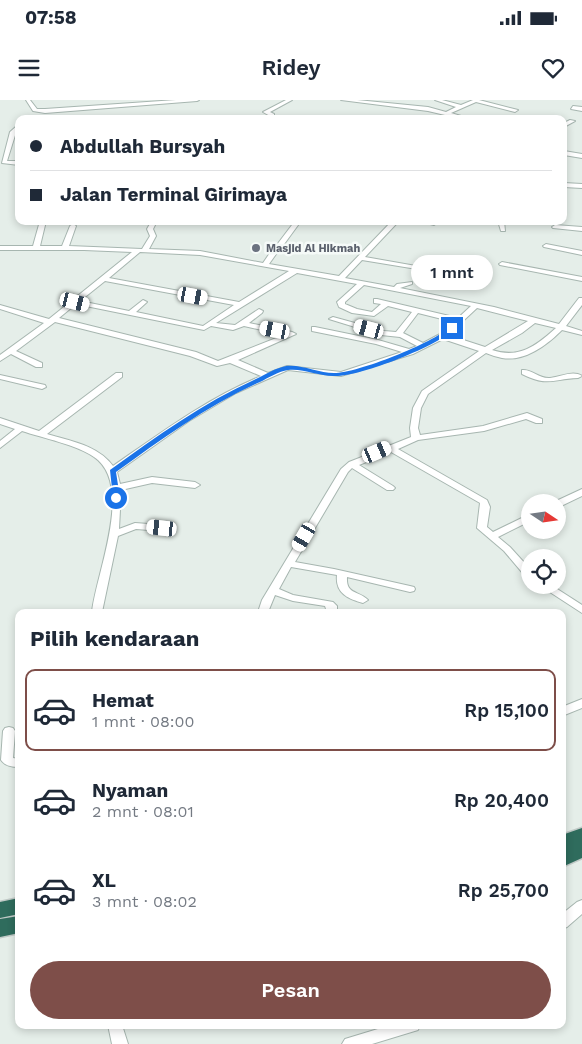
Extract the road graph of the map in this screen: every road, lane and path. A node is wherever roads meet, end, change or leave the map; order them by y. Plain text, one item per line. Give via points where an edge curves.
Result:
1 (28, 100) edge
2 (197, 100) edge
3 (290, 100) edge
4 (343, 100) edge
5 (437, 100) edge
6 (477, 100) edge
7 (462, 107) junction
8 (574, 108) dead end
9 (582, 109) edge
10 (35, 110) junction
11 (447, 113) junction
12 (508, 113) dead end
13 (34, 115) edge
14 (272, 115) dead end
15 (454, 115) edge
16 (572, 121) dead end
17 (567, 124) edge
18 (15, 129) edge
19 (11, 138) junction
20 (15, 138) edge
21 (567, 154) edge
22 (582, 156) edge
23 (9, 163) junction
24 (15, 163) edge
25 (0, 164) edge
26 (567, 185) edge
27 (582, 186) edge
28 (42, 225) edge
29 (152, 225) edge
30 (295, 225) edge
31 (392, 225) edge
32 (502, 225) edge
33 (73, 226) dead end
34 (555, 227) dead end
35 (503, 230) dead end
36 (582, 230) edge
37 (546, 246) dead end
38 (36, 247) junction
39 (0, 248) edge
40 (66, 248) junction
41 (276, 248) junction
42 (142, 250) junction
43 (297, 250) dead end
44 (582, 253) edge
45 (359, 258) junction
46 (502, 264) dead end
47 (265, 265) junction
48 (295, 271) junction
49 (433, 271) dead end
50 (104, 279) junction
51 (340, 279) junction
52 (582, 279) edge
53 (362, 283) junction
54 (410, 283) dead end
55 (396, 289) junction
56 (582, 300) edge
57 (377, 301) dead end
58 (75, 302) junction
59 (143, 302) dead end
60 (240, 304) junction
61 (386, 304) junction
62 (476, 305) junction
63 (0, 307) edge
64 (259, 311) dead end
65 (416, 312) junction
66 (130, 314) junction
67 (370, 314) junction
68 (333, 319) dead end
69 (534, 320) junction
70 (52, 321) junction
71 (460, 321) junction
72 (211, 324) junction
73 (244, 324) junction
74 (355, 326) junction
75 (563, 327) junction
76 (315, 329) dead end
77 (582, 332) edge
78 (400, 335) junction
79 (443, 336) junction
80 (423, 346) junction
81 (11, 351) junction
82 (484, 351) junction
83 (410, 352) junction
84 (0, 359) edge
85 (231, 360) junction
86 (39, 365) dead end
87 (525, 372) dead end
88 (119, 374) dead end
89 (267, 376) junction
90 (0, 377) edge
91 (581, 377) edge
92 (42, 387) dead end
93 (0, 421) edge
94 (539, 421) dead end
95 (21, 428) junction
96 (41, 434) junction
97 (416, 438) junction
98 (0, 446) edge
99 (389, 448) junction
100 (352, 464) junction
101 (112, 472) junction
102 (195, 485) dead end
103 (116, 488) junction
104 (390, 488) dead end
105 (582, 492) edge
106 (566, 500) edge
107 (521, 522) edge
108 (162, 528) dead end
109 (114, 534) junction
110 (492, 536) junction
111 (288, 564) junction
112 (521, 565) edge
113 (342, 574) junction
114 (410, 589) dead end
115 (273, 590) junction
116 (558, 594) edge
117 (363, 600) dead end
118 (98, 609) edge
119 (264, 609) edge
120 (332, 609) edge
121 (582, 610) edge
122 (582, 703) edge
123 (566, 710) edge
124 (9, 731) dead end
125 (15, 763) edge
126 (582, 835) edge
127 (566, 842) edge
128 (582, 850) edge
129 (566, 857) edge
130 (582, 906) edge
131 (15, 907) edge
132 (0, 910) edge
133 (566, 920) edge
134 (15, 925) edge
135 (0, 928) edge
136 (116, 1029) edge
137 (400, 1029) edge
138 (355, 1043) edge
139 (120, 1044) edge

1 - 10 street
2 - 10 street
3 - 14 street via 266,112
4 - 11 street
5 - 7 street
6 - 7 street
6 - 12 street via 518,108
7 - 11 street
8 - 9 street
10 - 13 street
11 - 15 street
16 - 17 street
18 - 19 street
19 - 20 street
19 - 23 street via 4,159
21 - 22 street
23 - 24 street
23 - 25 street
26 - 27 street
28 - 38 street
29 - 42 street via 153,236
30 - 41 street
31 - 45 street
32 - 35 street
33 - 40 street
34 - 36 street
37 - 44 street
38 - 39 street
38 - 40 street
40 - 42 street
41 - 43 street
41 - 47 street
42 - 47 street via 194,253
42 - 50 street
45 - 49 street
45 - 51 street
46 - 52 street
47 - 48 street
48 - 51 street
48 - 60 street
50 - 58 street
50 - 60 street
51 - 53 street
53 - 55 street
53 - 67 street via 344,297 341,304 350,310
54 - 55 street
55 - 62 street
56 - 75 street
57 - 61 street
58 - 66 street
58 - 70 street
59 - 66 street
60 - 72 street
61 - 65 street
61 - 67 street via 377,313
62 - 69 street
62 - 71 street
63 - 70 street
64 - 73 street
65 - 71 street
65 - 78 street via 400,330
66 - 72 street via 200,328
67 - 74 street
68 - 74 street
69 - 75 street
69 - 82 street
70 - 81 street
70 - 85 street via 193,354 217,364
71 - 79 street
72 - 73 street via 234,329
73 - 85 street via 292,334
74 - 78 street
75 - 77 street
75 - 82 street via 540,345 522,352 504,356
76 - 83 street
78 - 80 street
79 - 80 street
79 - 82 street
80 - 83 street
81 - 84 street
81 - 86 street
82 - 97 street via 422,397 414,428
83 - 89 street via 348,373 334,375 290,367
85 - 89 street
87 - 91 street via 549,381
88 - 96 street
89 - 101 street via 205,406
90 - 92 street
93 - 95 street
94 - 97 street via 527,416 484,428
95 - 96 street
95 - 98 street
96 - 101 street via 96,454
97 - 99 street
99 - 100 street
99 - 110 street via 484,502 481,526
100 - 104 street
100 - 111 street via 344,470
101 - 103 street
102 - 103 street via 152,480
103 - 109 street
105 - 106 street
107 - 110 street
108 - 109 street via 135,526
109 - 118 street
110 - 112 street
111 - 113 street
111 - 115 street
113 - 114 street
113 - 117 street via 342,590
115 - 119 street
115 - 120 street via 288,598 329,604
116 - 121 street
122 - 123 street
124 - 125 street via 8,760
126 - 127 highway
128 - 129 highway
130 - 133 street
131 - 132 highway
134 - 135 highway
136 - 139 street
137 - 138 street

